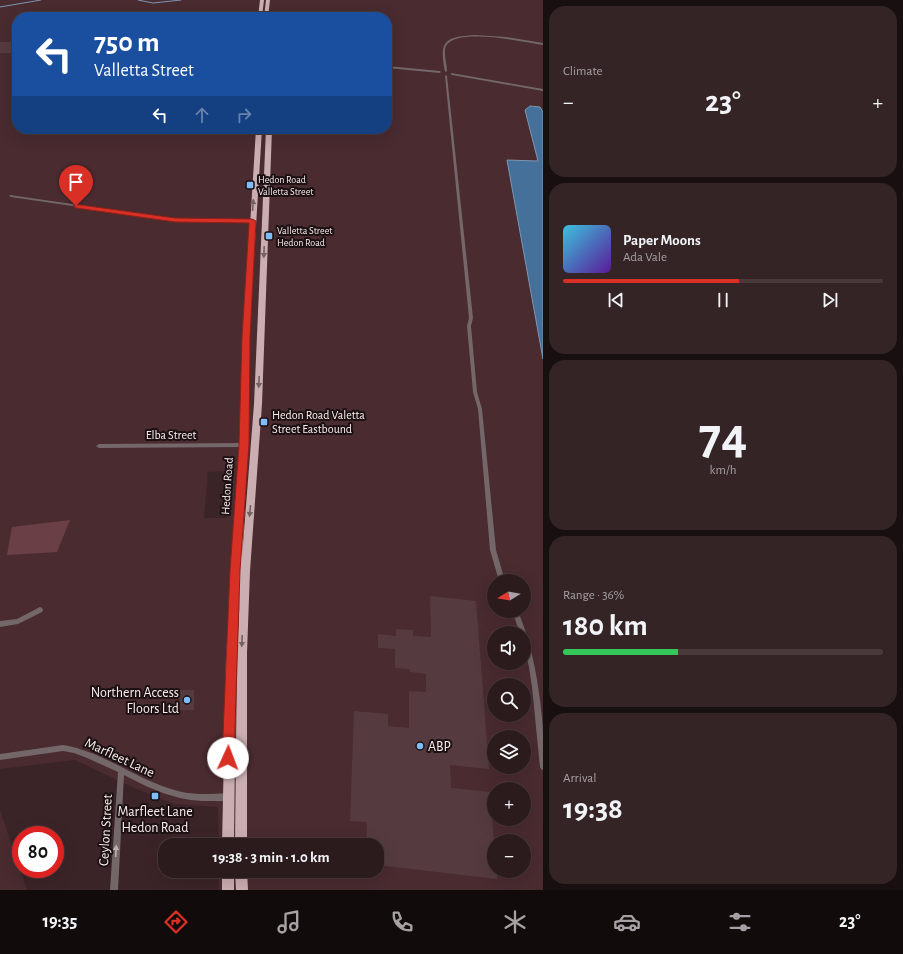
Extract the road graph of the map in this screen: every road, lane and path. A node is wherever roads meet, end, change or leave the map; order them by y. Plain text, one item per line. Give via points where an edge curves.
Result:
1 (262, 0) edge
2 (268, 0) edge
3 (261, 12) edge
4 (267, 12) edge
5 (543, 44) edge
6 (392, 67) edge
7 (446, 73) junction
8 (543, 90) edge
9 (259, 134) edge
10 (269, 134) edge
11 (10, 196) dead end
12 (252, 221) junction
13 (244, 445) junction
14 (99, 446) dead end
15 (500, 574) edge
16 (40, 610) dead end
17 (518, 618) edge
18 (0, 624) edge
19 (0, 757) edge
20 (543, 767) edge
21 (121, 771) junction
22 (228, 797) junction
23 (228, 838) edge
24 (241, 838) edge
25 (228, 878) edge
26 (241, 878) edge
27 (114, 890) edge
28 (228, 890) edge
29 (242, 890) edge

1 - 3 highway
2 - 4 highway
5 - 7 street via 480,36 454,38 444,47
6 - 7 street via 440,72 441,75
7 - 8 street
7 - 15 street via 471,318 469,326 475,392 480,409 493,550
12 -> 9 highway, Hedon Road
10 -> 24 highway, Hedon Road via 258,404 245,571
11 - 12 street via 175,220
12 - 13 highway, Hedon Road
13 - 14 street, Elba Street
13 - 22 highway, Hedon Road via 234,584
16 - 18 street via 18,621
17 - 20 street via 529,653
19 - 21 street, Marfleet Lane via 63,748 81,752
21 - 22 street, Marfleet Lane via 148,785 177,795
27 -> 21 street, Ceylon Street
22 - 23 highway, Hedon Road
25 - 28 highway
26 - 29 highway

